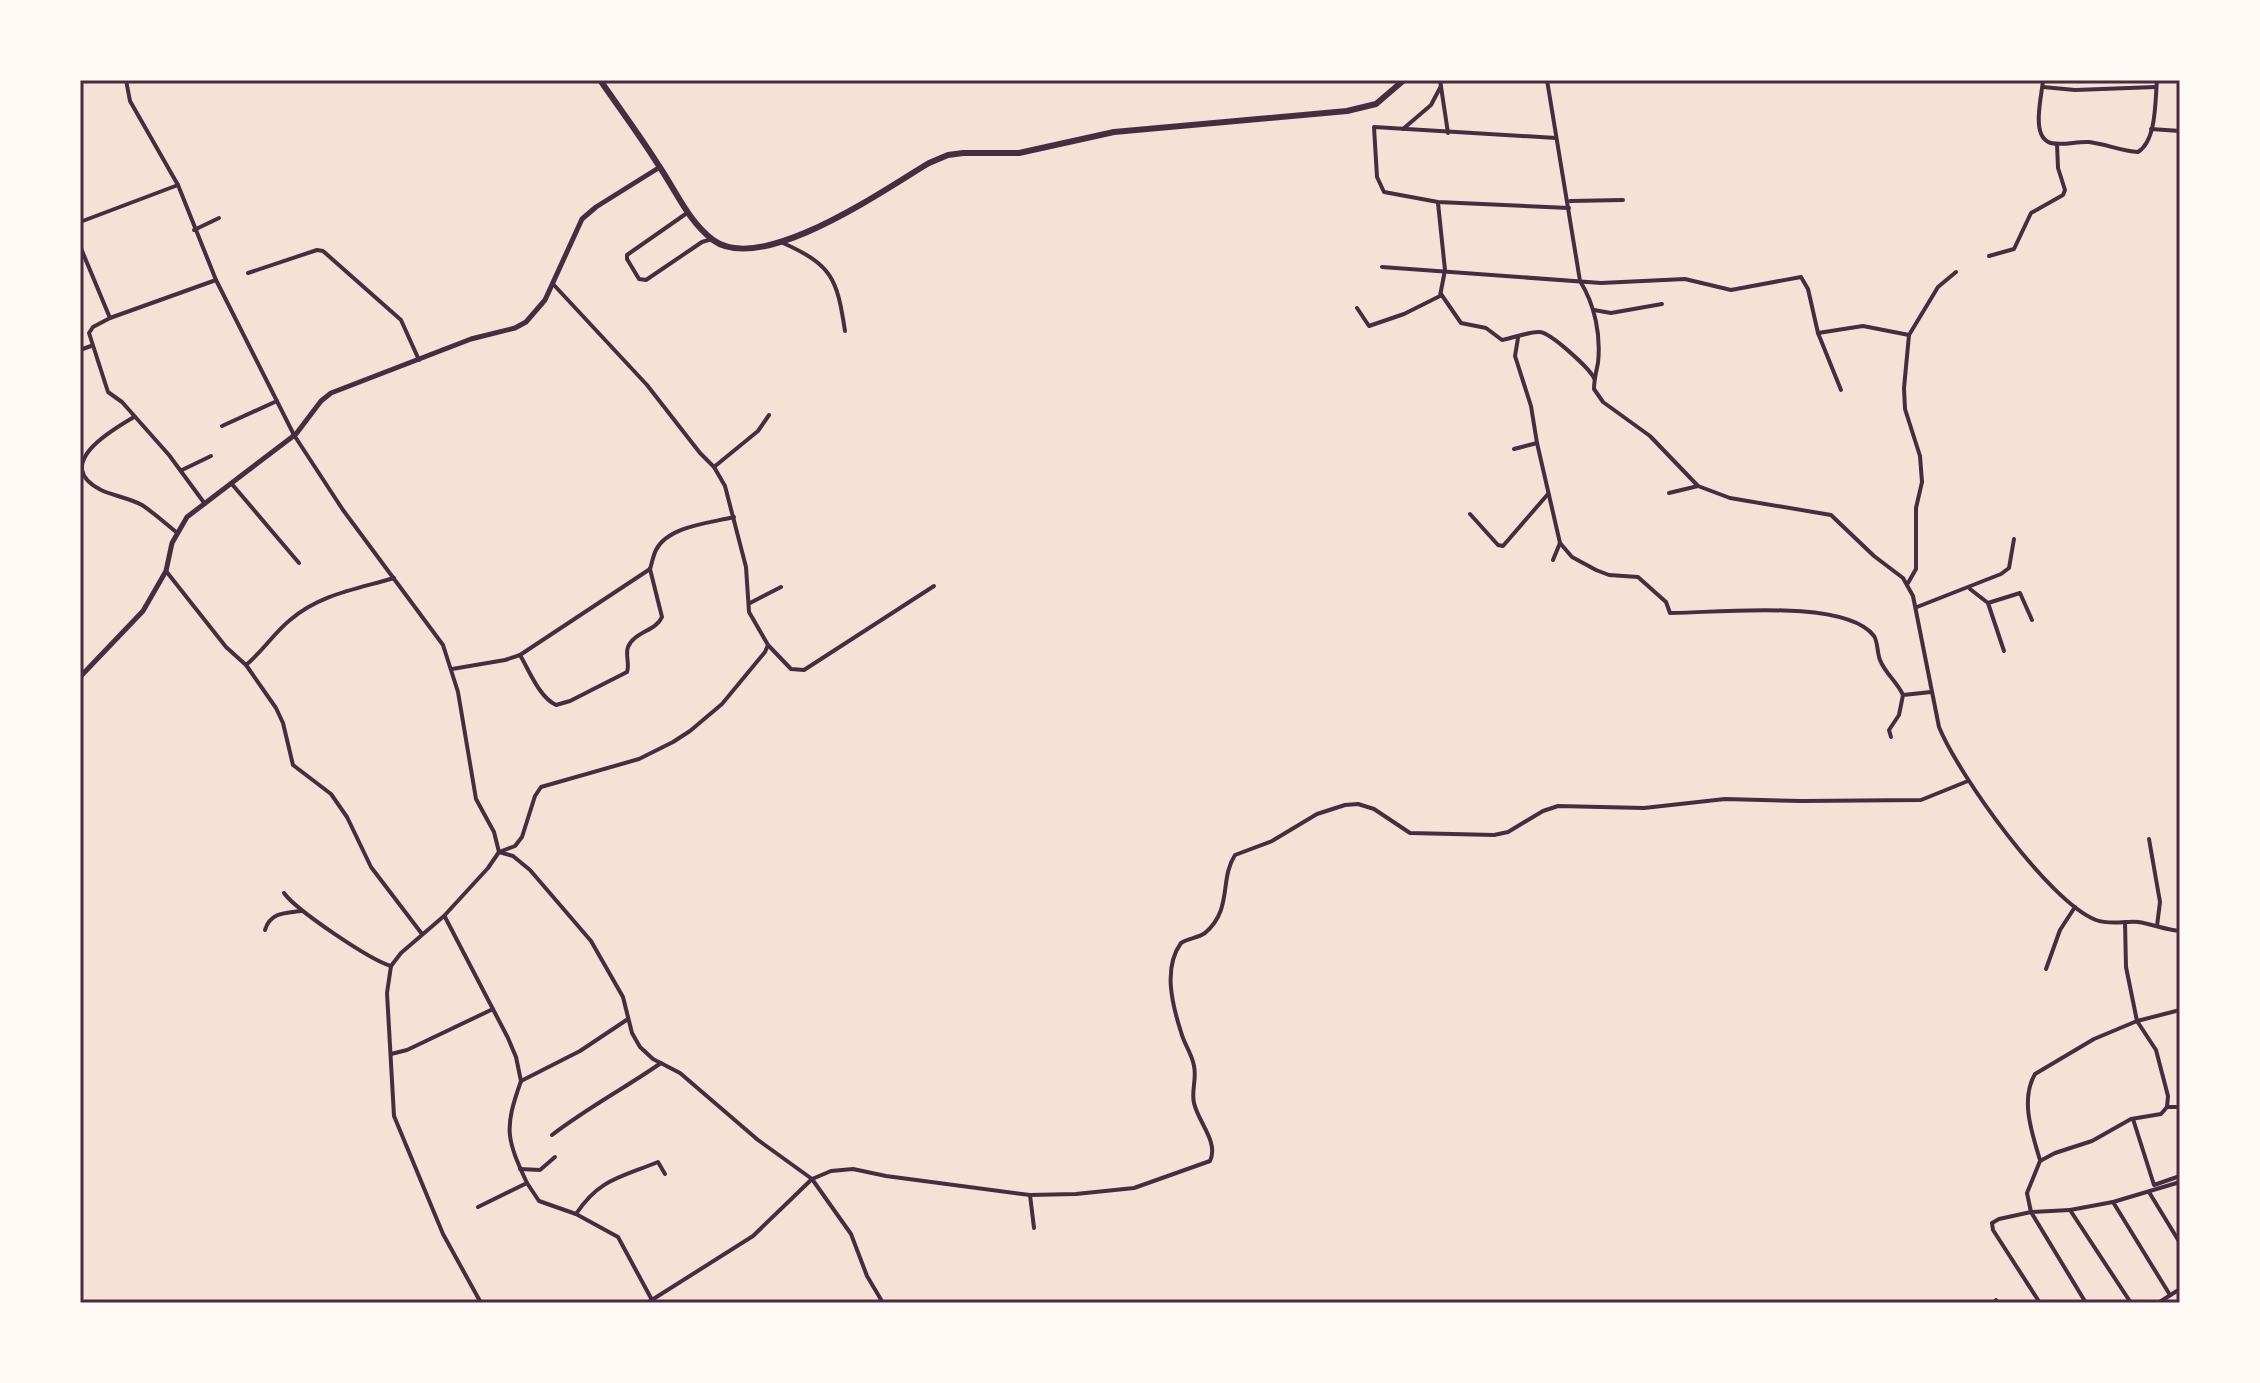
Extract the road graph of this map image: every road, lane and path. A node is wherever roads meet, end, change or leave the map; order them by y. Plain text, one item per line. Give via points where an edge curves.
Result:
1 (126, 80) edge
2 (600, 80) edge
3 (1404, 80) edge
4 (1547, 80) edge
5 (2043, 80) edge
6 (2157, 80) edge
7 (1440, 83) edge
8 (2043, 87) junction
9 (2156, 87) junction
10 (1369, 119) dead end
11 (1374, 127) junction
12 (1403, 129) junction
13 (2151, 129) junction
14 (2180, 131) edge
15 (1448, 133) junction
16 (1556, 138) junction
17 (2057, 144) junction
18 (660, 167) junction
19 (178, 185) junction
20 (1623, 200) dead end
21 (1568, 201) junction
22 (1438, 202) junction
23 (1569, 208) junction
24 (687, 213) junction
25 (219, 218) dead end
26 (80, 222) edge
27 (194, 230) junction
28 (712, 239) junction
29 (783, 243) junction
30 (80, 246) edge
31 (1989, 256) dead end
32 (1382, 267) dead end
33 (1445, 270) junction
34 (1956, 272) dead end
35 (248, 273) dead end
36 (216, 280) junction
37 (1580, 281) junction
38 (553, 284) junction
39 (1441, 294) junction
40 (1662, 304) dead end
41 (1357, 308) dead end
42 (1594, 310) junction
43 (110, 318) junction
44 (845, 331) dead end
45 (1818, 333) junction
46 (1909, 335) junction
47 (1518, 338) junction
48 (91, 346) junction
49 (80, 350) edge
50 (419, 360) junction
51 (1594, 379) junction
52 (1841, 390) dead end
53 (277, 401) junction
54 (769, 415) dead end
55 (134, 417) junction
56 (222, 426) dead end
57 (294, 435) junction
58 (1537, 443) junction
59 (1514, 449) dead end
60 (211, 456) dead end
61 (81, 464) edge
62 (714, 467) junction
63 (182, 470) junction
64 (231, 483) junction
65 (1698, 486) junction
66 (1669, 493) dead end
67 (1548, 494) junction
68 (205, 504) junction
69 (1470, 514) dead end
70 (734, 517) junction
71 (176, 532) junction
72 (2014, 539) dead end
73 (1560, 543) junction
74 (1553, 560) dead end
75 (299, 563) dead end
76 (650, 569) junction
77 (166, 571) junction
78 (394, 578) junction
79 (1908, 583) junction
80 (934, 586) dead end
81 (781, 587) dead end
82 (1968, 588) junction
83 (750, 603) junction
84 (1988, 603) junction
85 (1916, 607) junction
86 (2032, 620) dead end
87 (768, 645) junction
88 (2004, 651) dead end
89 (520, 655) junction
90 (246, 665) junction
91 (452, 669) junction
92 (80, 677) edge
93 (1931, 692) junction
94 (1903, 695) junction
95 (1891, 737) dead end
96 (1968, 781) junction
97 (2149, 839) dead end
98 (499, 852) junction
99 (284, 893) dead end
100 (2075, 907) junction
101 (301, 911) junction
102 (444, 916) junction
103 (2125, 922) junction
104 (2157, 926) junction
105 (265, 930) dead end
106 (2180, 931) edge
107 (422, 934) junction
108 (391, 966) junction
109 (2046, 969) dead end
110 (493, 1009) junction
111 (2180, 1010) edge
112 (628, 1019) junction
113 (2137, 1021) junction
114 (391, 1054) junction
115 (661, 1063) junction
116 (521, 1081) junction
117 (2167, 1107) junction
118 (2180, 1107) edge
119 (2133, 1119) junction
120 (552, 1135) dead end
121 (555, 1157) dead end
122 (2040, 1161) junction
123 (520, 1169) junction
124 (665, 1174) dead end
125 (2180, 1176) edge
126 (812, 1179) junction
127 (2180, 1182) edge
128 (527, 1183) junction
129 (2149, 1192) junction
130 (1030, 1195) junction
131 (2113, 1202) junction
132 (478, 1207) dead end
133 (2070, 1210) junction
134 (2031, 1212) junction
135 (576, 1214) junction
136 (1034, 1228) dead end
137 (2180, 1243) edge
138 (2180, 1289) edge
139 (2170, 1295) junction
140 (650, 1301) edge
141 (481, 1303) edge
142 (883, 1303) edge
143 (2040, 1303) edge
144 (2086, 1303) edge
145 (2131, 1303) edge
146 (2158, 1303) edge

1 - 19 street via 130,101
2 - 18 main road
3 - 29 main road via 1376,104 1356,109 1114,132 1019,153 948,155
4 - 16 street
5 - 8 street
6 - 9 street
7 - 12 street via 1431,105
7 - 15 street
8 - 9 street
8 - 17 street via 2040,132
9 - 13 street
10 - 11 street
11 - 12 street
11 - 22 street via 1381,188 1389,195
12 - 15 street
13 - 14 street
13 - 17 street via 2144,148 2131,151 2087,142
15 - 16 street
16 - 21 street
17 - 31 street via 2063,195 2031,213 2014,249
18 - 24 main road
18 - 38 street via 582,219
19 - 26 street
19 - 27 street
20 - 21 street
21 - 23 street
22 - 23 street
22 - 33 street
23 - 37 street
24 - 28 main road
24 - 28 street via 627,255 639,279 646,280
25 - 27 street
27 - 36 street
28 - 29 main road via 745,249
29 - 44 street via 816,259 830,275
30 - 43 street
32 - 33 street
33 - 37 street
33 - 39 street
34 - 46 street via 1938,287
35 - 50 street via 323,251 401,320
36 - 43 street
36 - 53 street
37 - 42 street
37 - 45 street via 1685,279 1731,290 1801,277
38 - 50 street via 536,312 515,328
38 - 62 street
39 - 41 street via 1369,326
39 - 47 street via 1461,323 1486,328 1502,340
40 - 42 street via 1611,313
42 - 51 street
43 - 48 street via 90,330
45 - 46 street via 1863,326
45 - 52 street
46 - 79 street via 1905,409 1922,482 1916,508 1916,569
47 - 51 street via 1546,333
47 - 58 street via 1515,356
48 - 49 street
48 - 55 street via 108,392
50 - 57 street via 331,393
51 - 65 street via 1603,402 1650,436
53 - 56 street
53 - 57 street
54 - 62 street via 758,431
55 - 61 street via 89,449
55 - 63 street
57 - 64 street
57 - 78 street
58 - 59 street
58 - 67 street
60 - 63 street
61 - 71 street via 95,486 141,505
62 - 70 street
63 - 68 street
64 - 68 street
64 - 75 street
65 - 66 street
65 - 79 street via 1730,498 1831,515
67 - 69 street via 1503,546
67 - 73 street
68 - 71 street
70 - 76 street via 672,534 656,550
70 - 83 street
71 - 77 street
72 - 82 street via 2007,570
73 - 74 street
73 - 94 street via 1596,570 1638,577 1666,602 1670,613 1783,609 1850,619 1873,636 1881,663
76 - 89 street
76 - 89 street via 662,617 628,646 627,672 556,705
77 - 90 street
77 - 92 street via 136,621
78 - 90 street via 328,596 302,610
78 - 91 street via 443,645
79 - 85 street
80 - 87 street via 804,670 791,669
81 - 83 street
82 - 84 street
82 - 85 street
83 - 87 street
84 - 86 street via 2020,593
84 - 88 street
85 - 93 street
87 - 98 street via 722,704 690,731 639,759 541,787 522,837
89 - 91 street
90 - 107 street via 276,708 293,765 331,794 371,867
91 - 98 street via 476,799
93 - 94 street
93 - 96 street via 1943,737
94 - 95 street
96 - 100 street via 2035,868
96 - 130 street via 1910,800 1725,799 1644,808 1558,806 1494,835 1410,833 1358,804 1317,814 1272,841 1235,855 1221,914 1201,936 1181,943 1171,961 1179,1023 1195,1069 1193,1101 1212,1146 1210,1161 1134,1188
97 - 104 street via 2160,902
98 - 102 street
98 - 112 street via 530,870 591,941 615,979
99 - 101 street
100 - 103 street via 2095,920
100 - 109 street
101 - 105 street via 275,916
101 - 108 street via 375,961
102 - 107 street
102 - 110 street
103 - 104 street
103 - 113 street via 2126,967
104 - 106 street
107 - 108 street
108 - 114 street
110 - 114 street
110 - 116 street via 516,1057
111 - 113 street
112 - 115 street via 640,1047
112 - 116 street
113 - 117 street via 2156,1050
113 - 122 street via 2035,1074 2027,1097
114 - 141 street via 394,1116 443,1234
115 - 120 street
115 - 126 street
116 - 123 street via 508,1133
117 - 118 street
117 - 119 street via 2156,1116
119 - 122 street
119 - 125 street via 2154,1185
121 - 123 street via 540,1170
122 - 134 street via 2027,1193
123 - 128 street
124 - 135 street via 658,1162 611,1180 595,1189
126 - 130 street via 853,1169
126 - 140 street via 753,1236
126 - 142 street via 851,1234
127 - 129 street
128 - 132 street
128 - 135 street via 539,1201
129 - 131 street
129 - 137 street
130 - 136 street
131 - 133 street
131 - 139 street
133 - 134 street
133 - 145 street
134 - 143 street via 1992,1225
134 - 144 street
135 - 140 street via 618,1237
138 - 139 street
139 - 146 street

